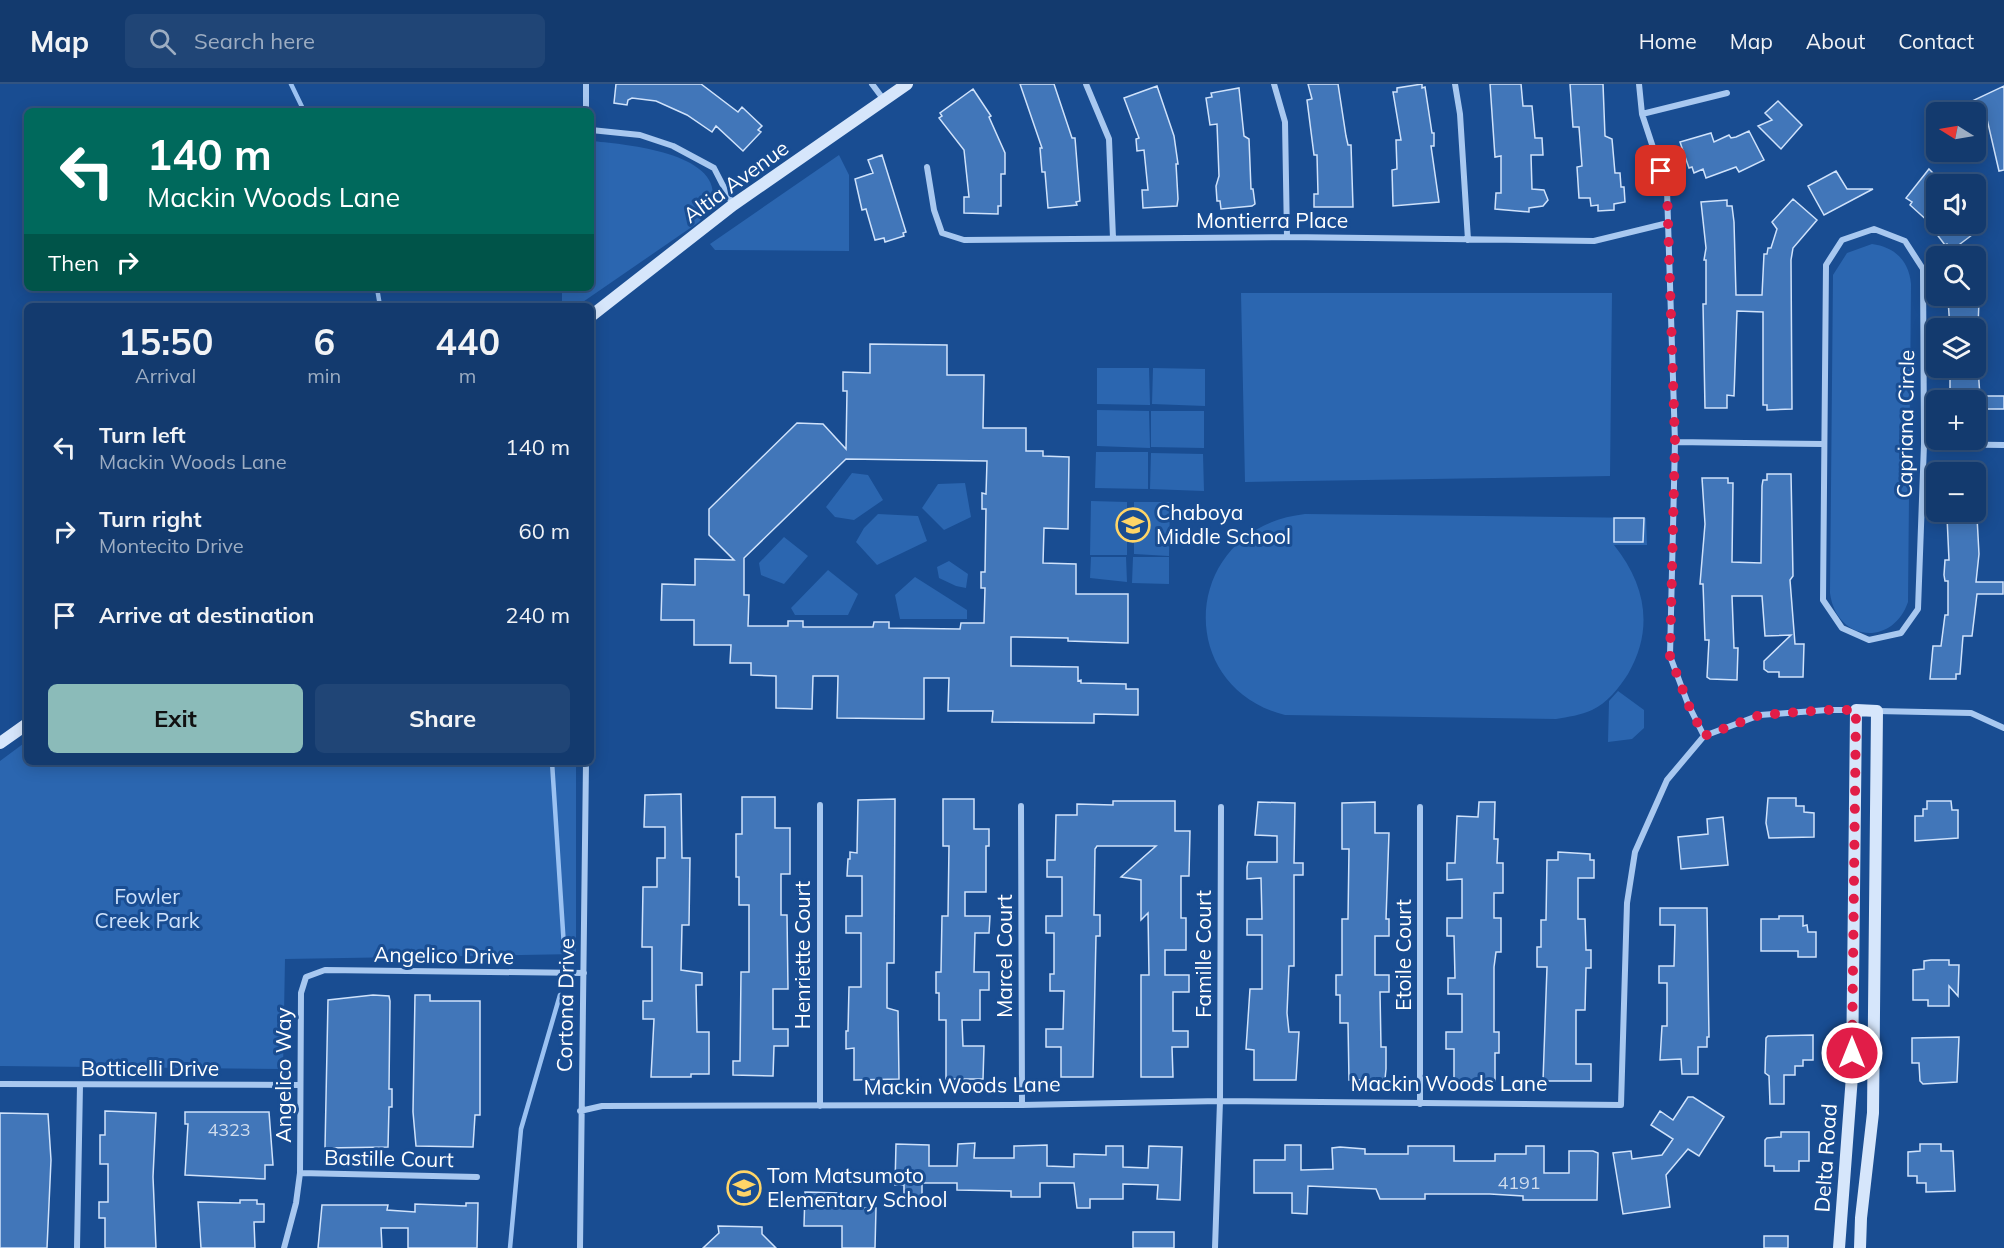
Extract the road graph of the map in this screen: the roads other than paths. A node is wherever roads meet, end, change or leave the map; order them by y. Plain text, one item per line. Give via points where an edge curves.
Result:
1 (586, 84) edge
2 (872, 84) edge
3 (908, 84) edge
4 (1086, 84) edge
5 (1274, 84) edge
6 (1455, 84) edge
7 (1639, 84) edge
8 (1727, 93) dead end
9 (885, 101) junction
10 (586, 108) edge
11 (1642, 114) junction
12 (594, 130) edge
13 (927, 167) dead end
14 (733, 205) junction
15 (1668, 223) junction
16 (1287, 237) junction
17 (1113, 238) junction
18 (1467, 240) junction
19 (594, 314) edge
20 (1675, 442) junction
21 (1823, 444) junction
22 (1924, 444) junction
23 (2004, 445) edge
24 (1856, 710) junction
25 (1877, 711) junction
26 (24, 726) edge
27 (2004, 728) edge
28 (1704, 736) junction
29 (0, 743) edge
30 (586, 765) edge
31 (820, 805) dead end
32 (1021, 806) dead end
33 (1221, 807) dead end
34 (1420, 807) dead end
35 (584, 973) junction
36 (306, 977) joint
37 (0, 1084) edge
38 (80, 1085) junction
39 (299, 1085) junction
40 (1220, 1101) junction
41 (1420, 1104) junction
42 (1022, 1105) junction
43 (820, 1106) junction
44 (580, 1111) junction
45 (300, 1173) junction
46 (477, 1177) dead end
47 (77, 1248) edge
48 (284, 1248) edge
49 (580, 1248) edge
50 (1215, 1248) edge
51 (1839, 1248) edge
52 (1860, 1248) edge

1 - 10 street
2 - 9 street
3 - 9 street, Altia Avenue
4 - 17 street via 1109,139
5 - 16 street via 1285,122
6 - 18 street via 1461,114
7 - 11 street
8 - 11 street
9 - 14 street, Altia Avenue
11 - 15 street via 1667,190
12 - 14 street via 640,135 673,146 714,168
13 - 17 street, Montierra Place via 942,232 964,240
14 - 19 street, Altia Avenue
15 - 18 street, Montierra Place via 1594,241
15 - 20 street
16 - 17 street, Montierra Place
16 - 18 street, Montierra Place
20 - 21 street
20 - 28 street via 1670,656
21 - 22 street, Capriana Circle via 1822,600 1842,628 1869,640 1901,633 1918,609
21 - 22 street, Capriana Circle via 1826,265 1842,240 1874,229 1905,241 1923,268
22 - 23 street
24 - 25 street, Mackin Woods Lane
24 - 28 street, Mackin Woods Lane via 1760,715
24 - 51 street, Delta Road via 1852,1076
25 - 27 street, Mackin Woods Lane via 1971,713
25 - 52 street, Delta Road via 1873,1113
26 - 29 street
28 - 41 street, Mackin Woods Lane via 1667,780 1635,852 1627,903 1621,1105
30 - 35 street, Cortona Drive
31 - 43 street, Henriette Court
32 - 42 street, Marcel Court
33 - 40 street, Famille Court
34 - 41 street, Etoile Court
35 - 36 street, Angelico Drive via 325,970
35 - 44 street, Cortona Drive
36 - 39 street, Angelico Way via 301,993
37 - 38 street, Botticelli Drive
38 - 39 street, Botticelli Drive
38 - 47 street
39 - 45 street, Angelico Way
40 - 41 street, Mackin Woods Lane
40 - 42 street, Mackin Woods Lane
40 - 50 street, Famille Court
42 - 43 street, Mackin Woods Lane
43 - 44 street, Mackin Woods Lane via 602,1106
44 - 49 street, Cortona Drive
45 - 46 street, Bastille Court
45 - 48 street, Angelico Way

